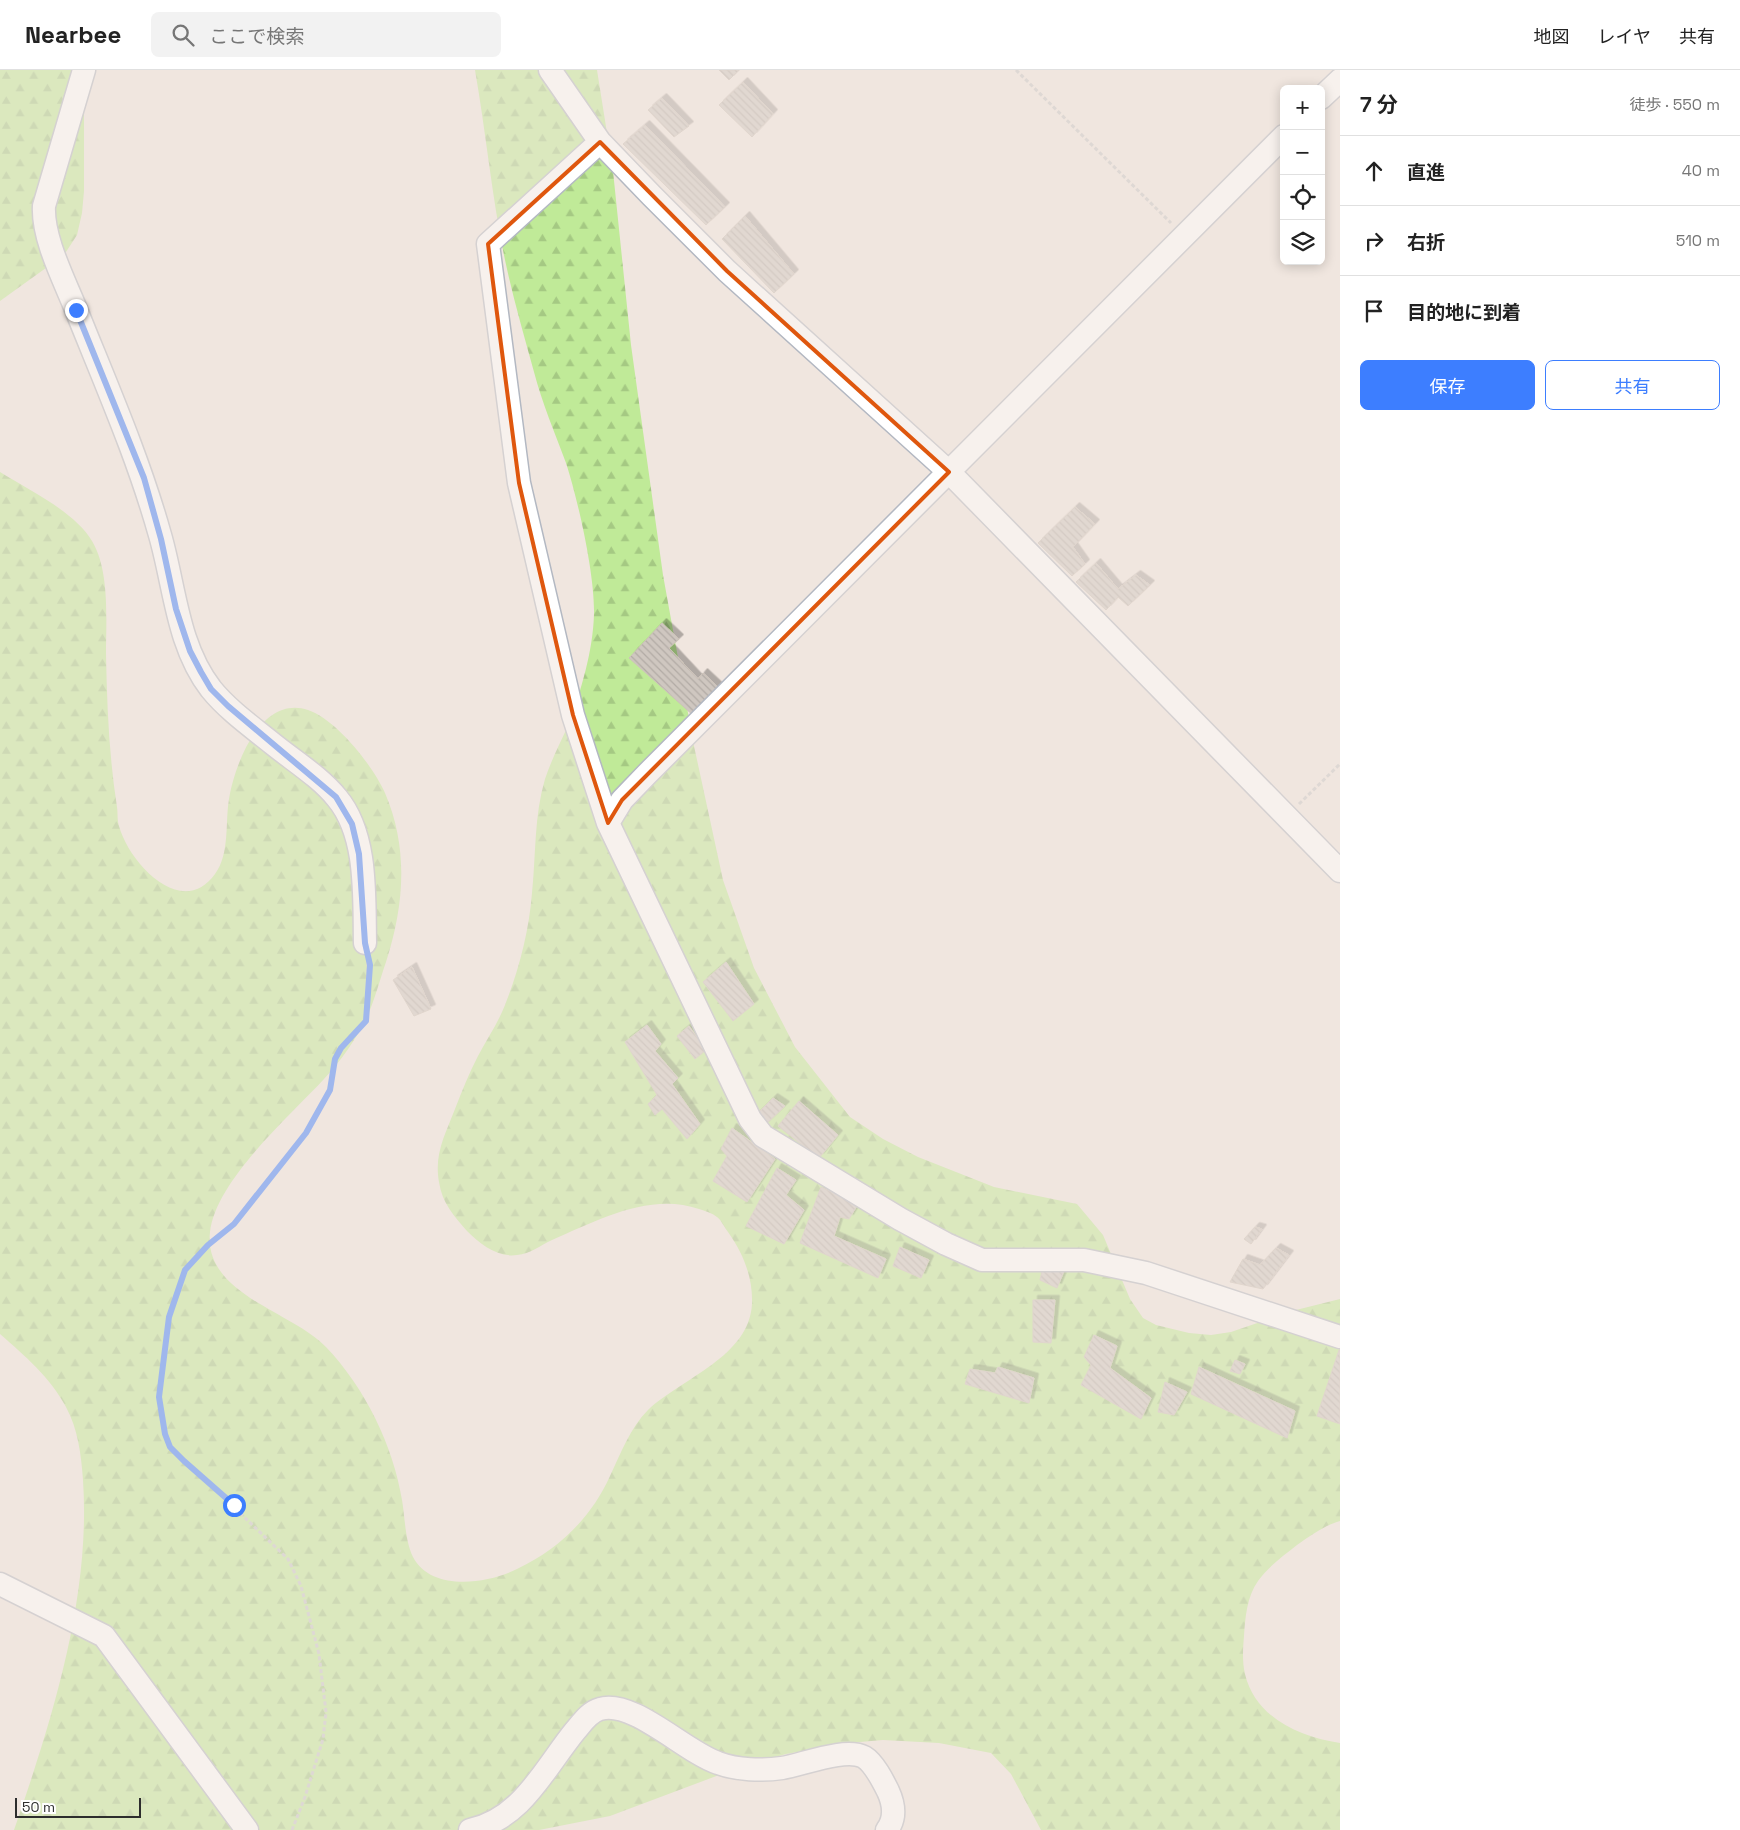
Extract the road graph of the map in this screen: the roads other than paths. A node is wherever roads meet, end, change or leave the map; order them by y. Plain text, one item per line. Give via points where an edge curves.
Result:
1 (84, 70) edge
2 (550, 70) edge
3 (1340, 80) edge
4 (1325, 94) edge
5 (1280, 140) edge
6 (600, 142) junction
7 (949, 472) junction
8 (608, 823) junction
9 (1340, 871) edge
10 (365, 943) road end
11 (1340, 1337) edge
12 (0, 1584) edge
13 (247, 1830) edge
14 (470, 1830) edge
15 (887, 1830) edge

1 - 10 street via 44,206 46,229 144,478 176,609 190,651 211,689 311,774 346,811 359,854
2 - 6 street
3 - 4 street
5 - 7 street
6 - 7 street via 727,271
6 - 8 street via 488,244 519,483 573,715
7 - 8 street via 628,794
7 - 9 street
8 - 11 street via 750,1119 763,1136 900,1219 982,1260 1084,1260 1146,1273
12 - 13 street via 104,1636
14 - 15 street via 497,1820 524,1799 583,1721 598,1709 605,1708 641,1717 702,1757 720,1764 766,1770 848,1754 864,1757 886,1787 894,1807

